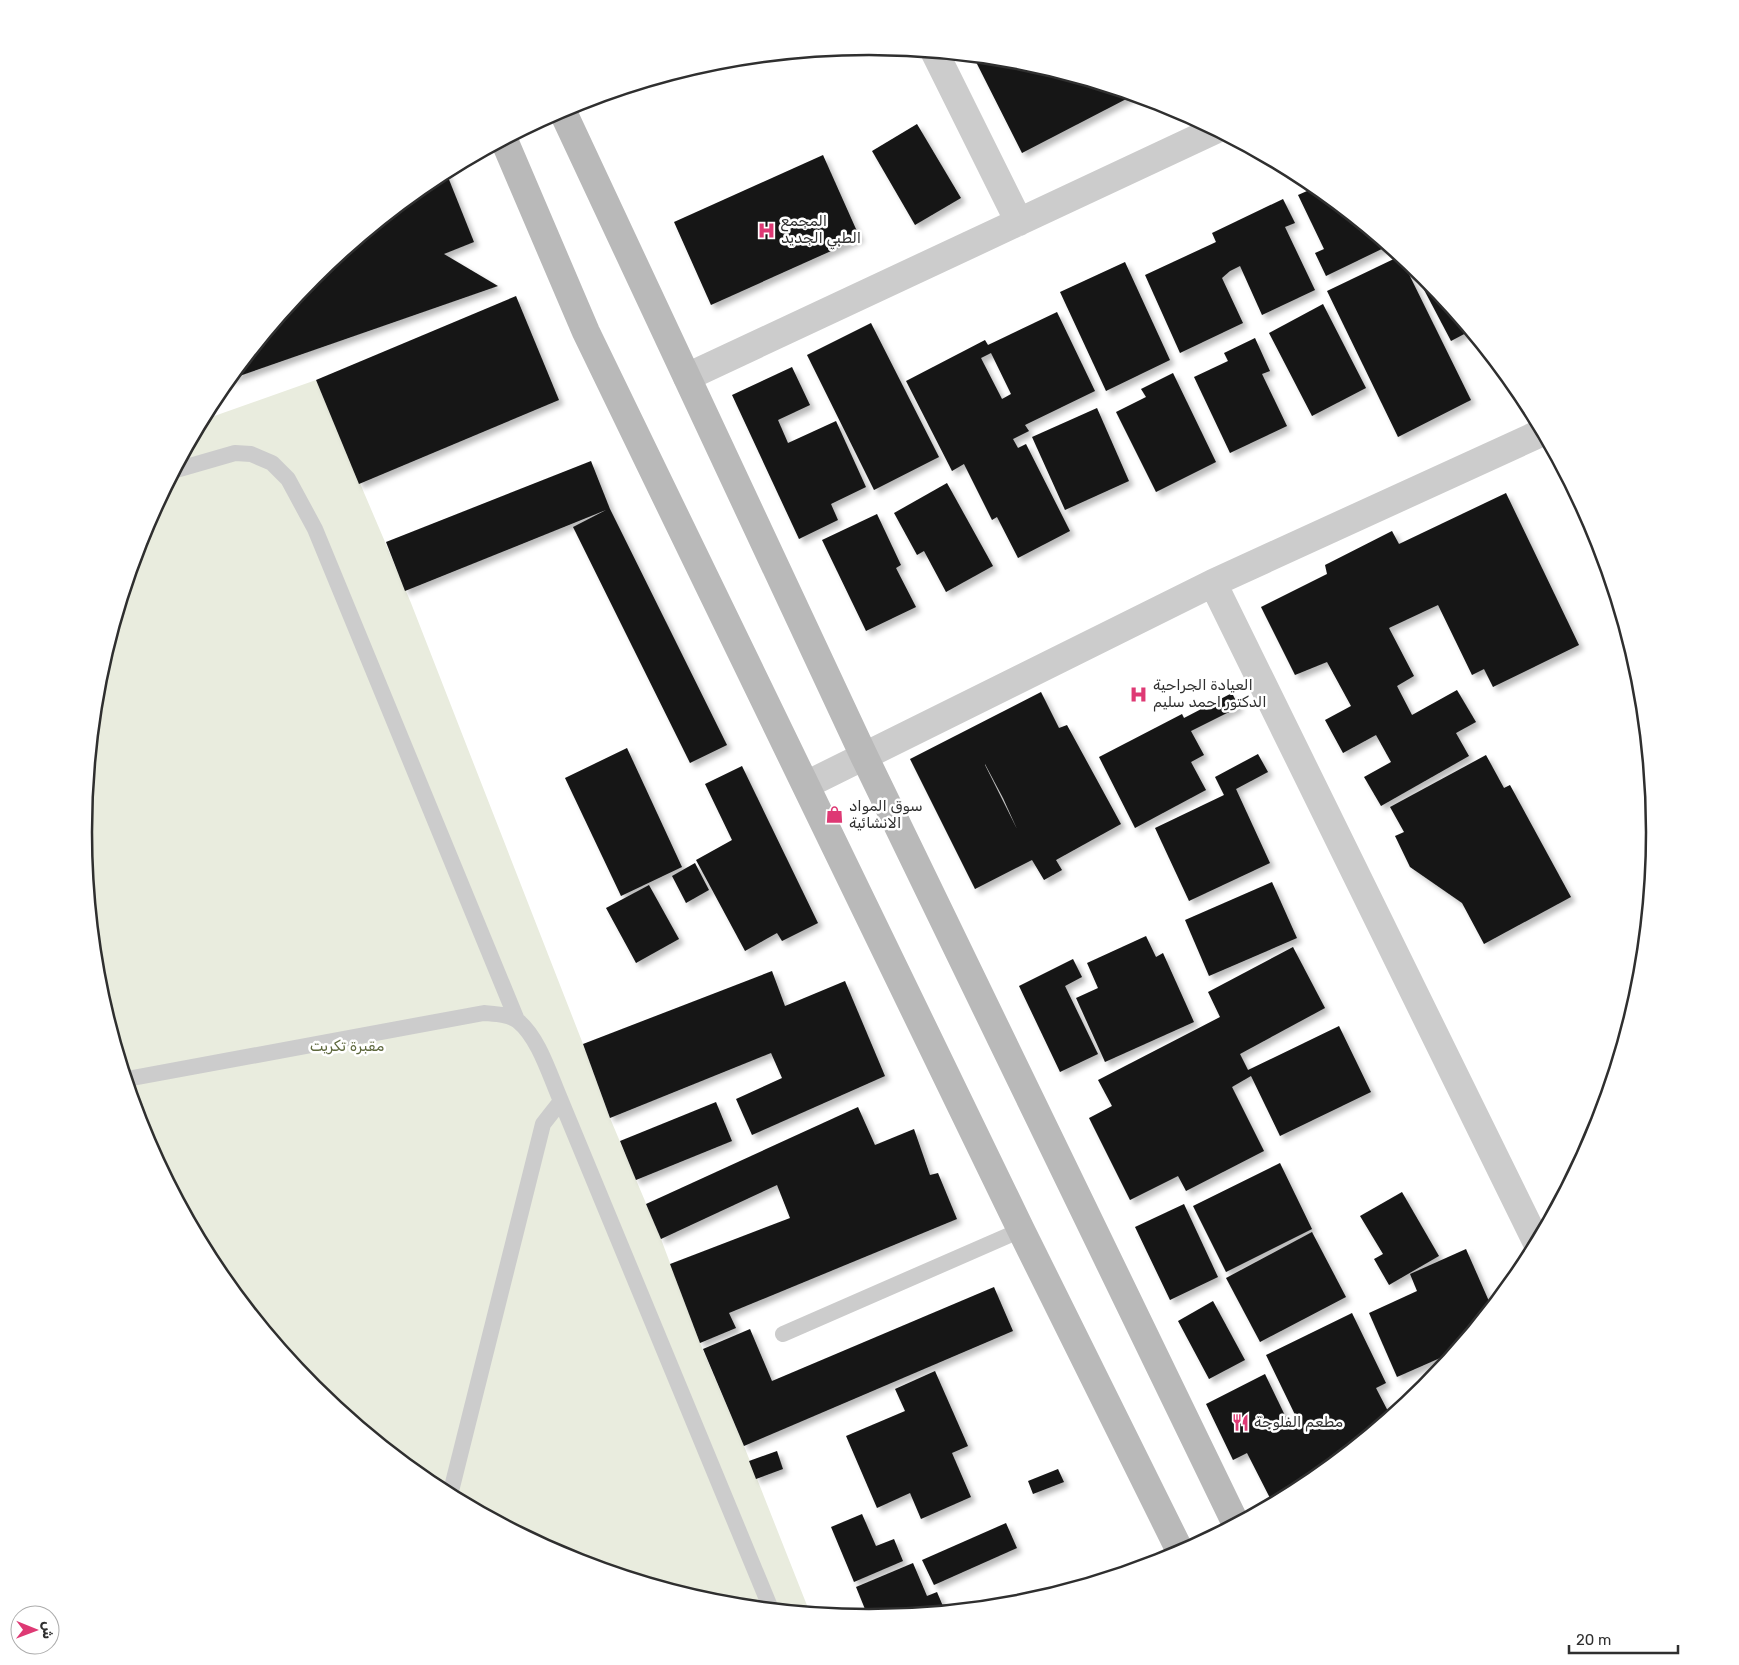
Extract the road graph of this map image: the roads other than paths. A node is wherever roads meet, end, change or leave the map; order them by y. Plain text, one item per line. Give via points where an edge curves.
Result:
1 (939, 59) edge
2 (565, 117) edge
3 (1209, 133) edge
4 (506, 145) edge
5 (1019, 222) junction
6 (687, 377) junction
7 (1537, 435) edge
8 (183, 468) edge
9 (1213, 583) junction
10 (864, 756) junction
11 (806, 785) junction
12 (517, 1020) junction
13 (132, 1078) edge
14 (561, 1101) junction
15 (1021, 1230) junction
16 (1533, 1236) edge
17 (783, 1334) dead end
18 (452, 1488) edge
19 (1234, 1519) edge
20 (1178, 1546) edge
21 (769, 1603) edge

1 - 5 street
2 - 6 main road
3 - 5 street
4 - 11 main road via 586,332
5 - 6 street
6 - 10 main road
7 - 9 street
8 - 12 lane via 235,453 251,454 272,463 288,479 315,529
9 - 10 street
9 - 16 street
10 - 11 street
10 - 19 main road
11 - 15 main road
12 - 13 lane via 502,1014 484,1013
12 - 14 lane via 532,1036
14 - 18 lane via 543,1124
14 - 21 lane
15 - 17 lane
15 - 20 main road

